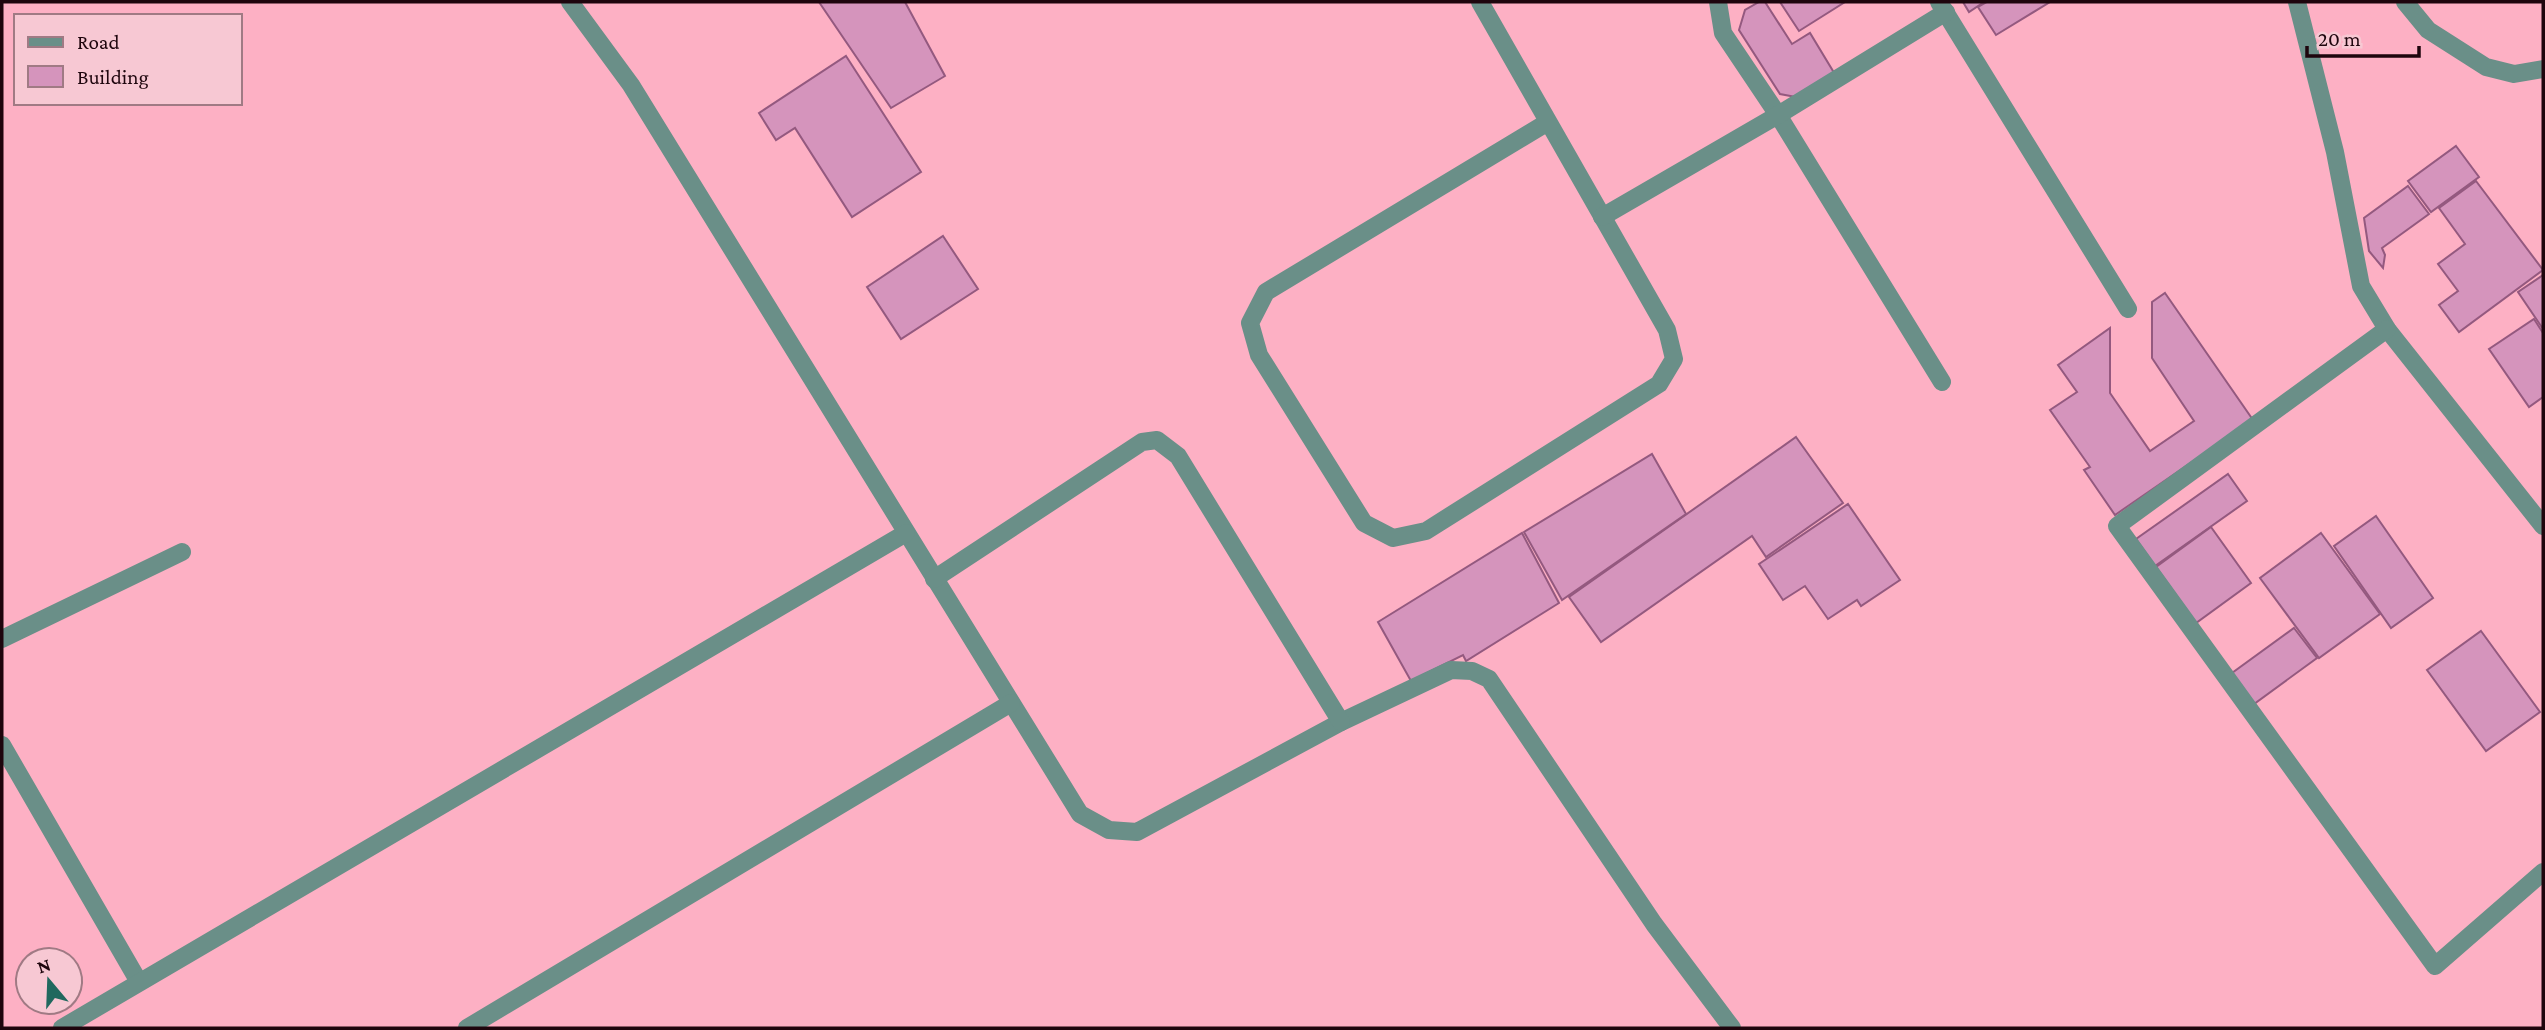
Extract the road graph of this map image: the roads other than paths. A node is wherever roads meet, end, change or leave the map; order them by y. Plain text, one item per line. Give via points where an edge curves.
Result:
1 (570, 2) edge
2 (1480, 2) edge
3 (1718, 2) edge
4 (2297, 2) edge
5 (2405, 2) edge
6 (1942, 7) edge
7 (2543, 69) edge
8 (1778, 115) junction
9 (1548, 122) junction
10 (1602, 217) junction
11 (2128, 309) dead end
12 (2387, 329) junction
13 (1942, 382) dead end
14 (2543, 526) edge
15 (906, 533) junction
16 (182, 552) dead end
17 (934, 579) junction
18 (2, 639) edge
19 (1011, 703) junction
20 (1341, 722) junction
21 (2, 745) edge
22 (2543, 872) edge
23 (139, 982) junction
24 (62, 1028) edge
25 (467, 1028) edge
26 (1732, 1028) edge

1 - 15 street via 631,85
2 - 9 street
3 - 8 street via 1723,33
4 - 12 street via 2361,286
5 - 7 street via 2428,30 2486,67 2514,74
6 - 8 street
6 - 11 street
8 - 10 street
8 - 13 street
9 - 10 street
9 - 10 street via 1266,292 1250,323 1259,355 1364,523 1393,538 1426,531 1659,384 1674,359 1667,330
12 - 14 street
12 - 22 street via 2117,526 2435,966
15 - 17 street
15 - 23 street
16 - 18 street
17 - 19 street
17 - 20 street via 1142,442 1157,440 1178,456
19 - 20 street via 1080,814 1109,830 1136,832
19 - 25 street
20 - 26 street via 1451,670 1472,671 1489,679 1654,924
21 - 23 street
23 - 24 street

